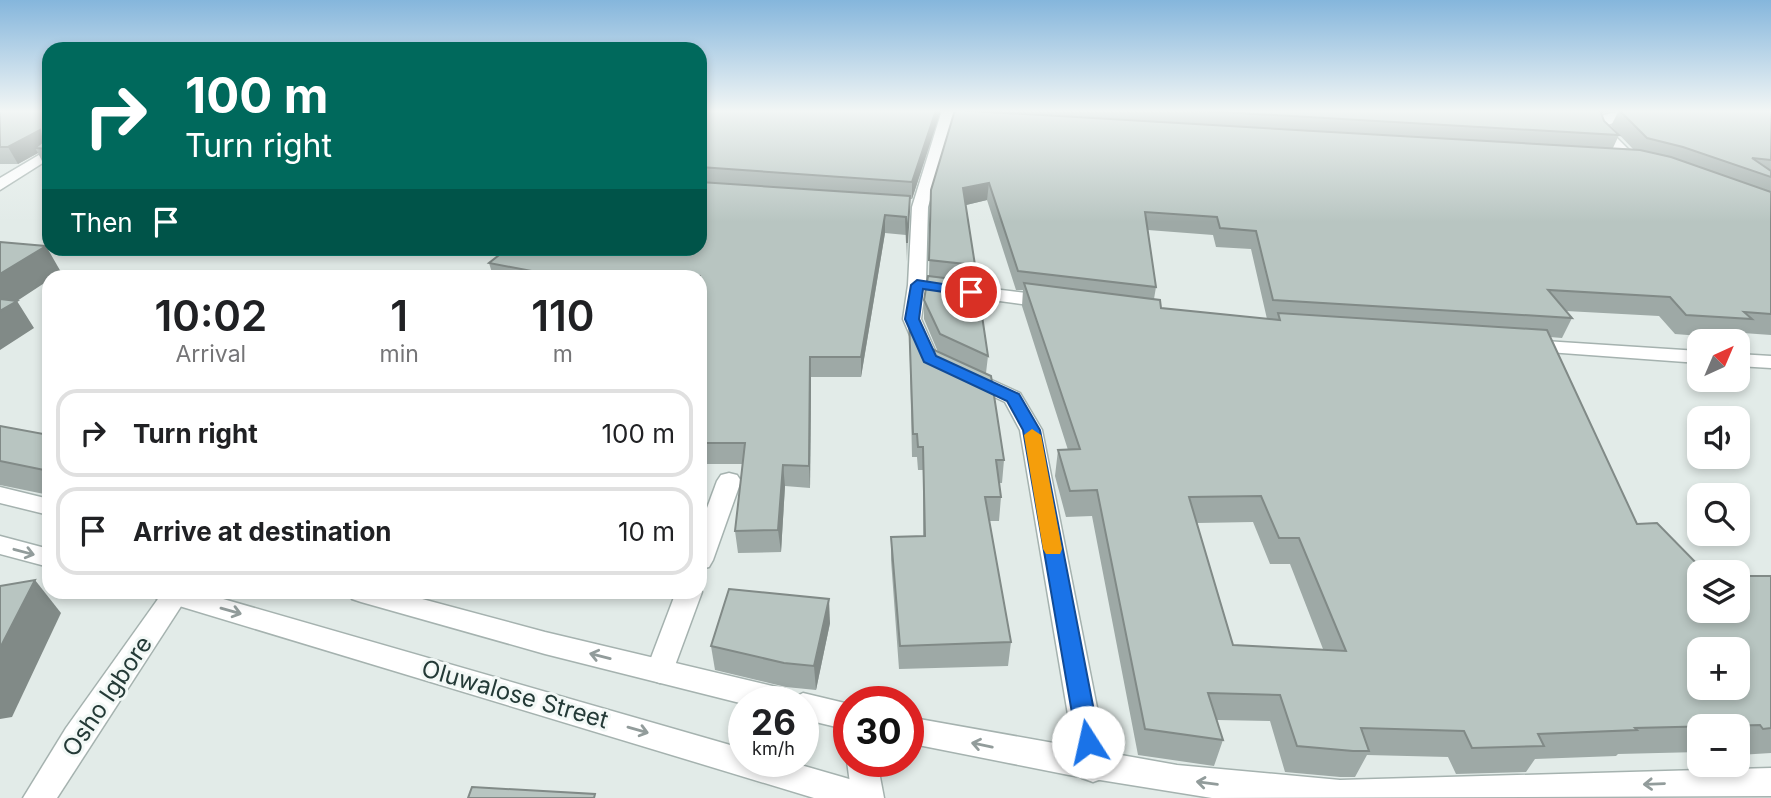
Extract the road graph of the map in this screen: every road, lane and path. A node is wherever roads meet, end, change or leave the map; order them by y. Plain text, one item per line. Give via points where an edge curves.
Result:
1 (935, 147) edge
2 (1621, 147) edge
3 (42, 158) edge
4 (1605, 159) edge
5 (26, 170) junction
6 (42, 173) edge
7 (0, 185) edge
8 (917, 285) junction
9 (1065, 304) edge
10 (1504, 344) edge
11 (1687, 356) edge
12 (1750, 361) edge
13 (1771, 362) edge
14 (729, 481) dead end
15 (0, 495) edge
16 (42, 505) edge
17 (707, 542) edge
18 (0, 545) edge
19 (42, 556) edge
20 (167, 599) edge
21 (191, 599) edge
22 (386, 599) edge
23 (686, 599) edge
24 (660, 671) junction
25 (728, 688) edge
26 (924, 733) edge
27 (1093, 768) junction
28 (863, 777) edge
29 (1771, 782) edge
30 (39, 798) edge
31 (865, 798) edge

1 - 8 street via 914,207
2 - 4 street via 1638,162
3 - 5 street
5 - 6 street
5 - 7 street
8 - 9 street
8 - 27 street via 912,319 929,359 1013,398 1031,430
10 - 11 street
12 - 13 street
14 - 17 street
15 - 16 street
18 -> 19 street
20 - 30 street, Osho Igbore
21 -> 31 street, Oluwalose Street
24 -> 22 street
23 - 24 street
24 - 25 street
27 -> 26 street
29 -> 27 street via 1340,795 1285,793
28 - 31 street

